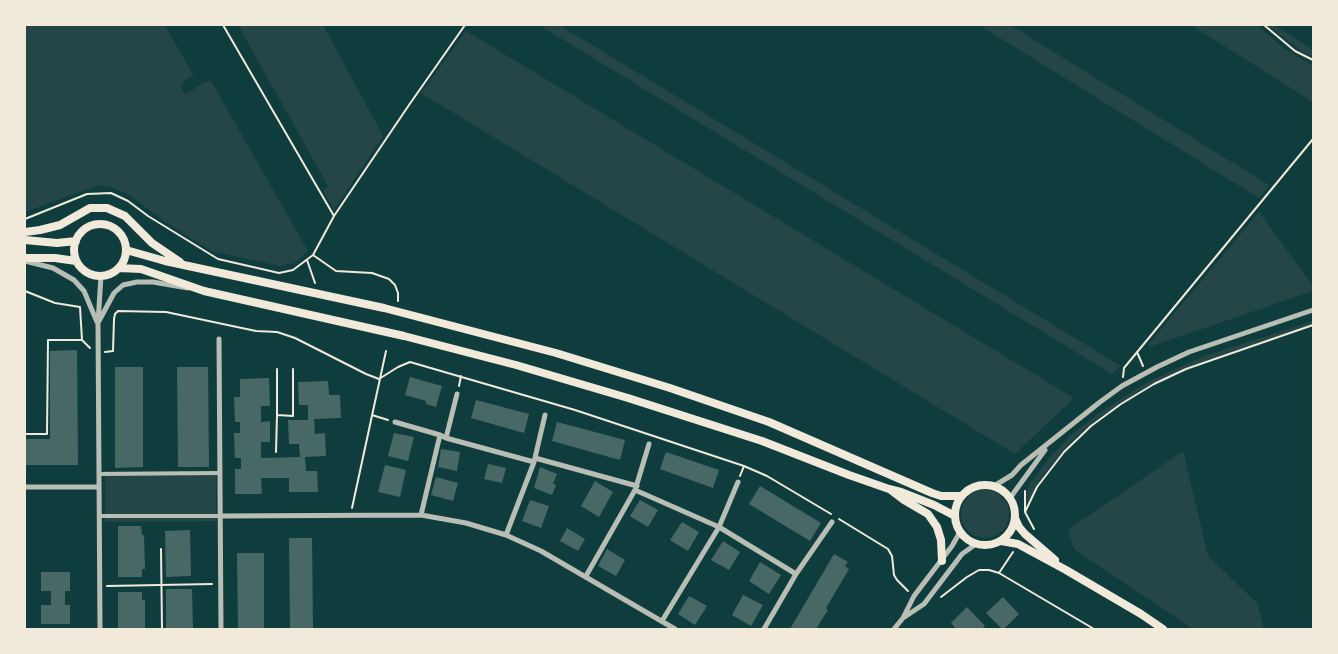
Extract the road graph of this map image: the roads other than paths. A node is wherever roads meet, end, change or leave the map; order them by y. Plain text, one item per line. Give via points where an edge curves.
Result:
1 (25, 232) edge
2 (25, 240) edge
3 (76, 241) junction
4 (126, 250) junction
5 (25, 259) edge
6 (76, 261) junction
7 (183, 265) junction
8 (119, 268) junction
9 (101, 276) junction
10 (204, 291) junction
11 (1313, 310) edge
12 (98, 323) junction
13 (219, 339) dead end
14 (457, 394) dead end
15 (545, 415) dead end
16 (395, 422) road end
17 (440, 435) junction
18 (446, 438) junction
19 (1050, 443) junction
20 (648, 444) dead end
21 (535, 460) junction
22 (220, 473) junction
23 (99, 474) junction
24 (738, 482) dead end
25 (994, 486) junction
26 (25, 487) edge
27 (99, 487) junction
28 (636, 488) junction
29 (889, 489) junction
30 (961, 496) junction
31 (1010, 498) junction
32 (421, 515) junction
33 (99, 516) junction
34 (221, 516) junction
35 (954, 516) junction
36 (1015, 518) junction
37 (832, 522) dead end
38 (719, 527) junction
39 (960, 532) junction
40 (506, 535) junction
41 (1001, 541) junction
42 (976, 544) junction
43 (942, 561) junction
44 (1066, 570) junction
45 (796, 574) junction
46 (586, 576) junction
47 (903, 618) junction
48 (662, 621) junction
49 (100, 629) edge
50 (221, 629) edge
51 (675, 629) edge
52 (764, 629) edge
53 (894, 629) edge
54 (1164, 629) edge

1 - 7 main road via 60,225 90,208 107,208 125,216 152,243
2 - 3 main road
3 - 4 main road via 89,226 105,224 119,232
3 - 6 main road
4 - 7 main road
4 - 8 main road
5 - 6 main road
5 - 12 street via 63,272 74,280 84,291
6 - 9 main road via 92,275
7 - 30 main road via 318,293 477,332 652,382 769,422 932,493
8 - 9 main road
8 - 10 main road via 147,271
9 - 12 street
10 - 12 street via 153,282 123,285 114,293
10 - 29 main road via 404,336 574,382 762,441
11 - 19 street via 1189,352 1146,373 1122,386
12 - 23 street
13 - 22 street
14 - 18 street
15 - 21 street
16 - 17 street
17 - 18 street
17 - 32 street
18 - 21 street
19 - 25 street
19 - 31 street
20 - 28 street
21 - 28 street
21 - 40 street
22 - 23 street
22 - 34 street
23 - 27 street
24 - 38 street
25 - 30 main road via 976,486
25 - 31 main road
26 - 27 street
27 - 33 street
28 - 38 street
28 - 46 street
29 - 35 main road via 934,504
29 - 43 main road via 928,514 941,540
30 - 35 main road
31 - 36 main road
32 - 34 street
32 - 40 street via 466,523
33 - 34 street
33 - 49 street
34 - 50 street
35 - 39 main road
36 - 41 main road via 1013,527
36 - 44 main road via 1025,534
37 - 45 street
38 - 45 street
38 - 48 street
39 - 42 main road
39 - 43 street
40 - 46 street
41 - 42 main road
41 - 44 main road via 1018,544
42 - 47 street via 962,554 924,604
43 - 47 street via 914,596
44 - 54 main road
45 - 52 street
46 - 48 street
47 - 53 street
48 - 51 street

